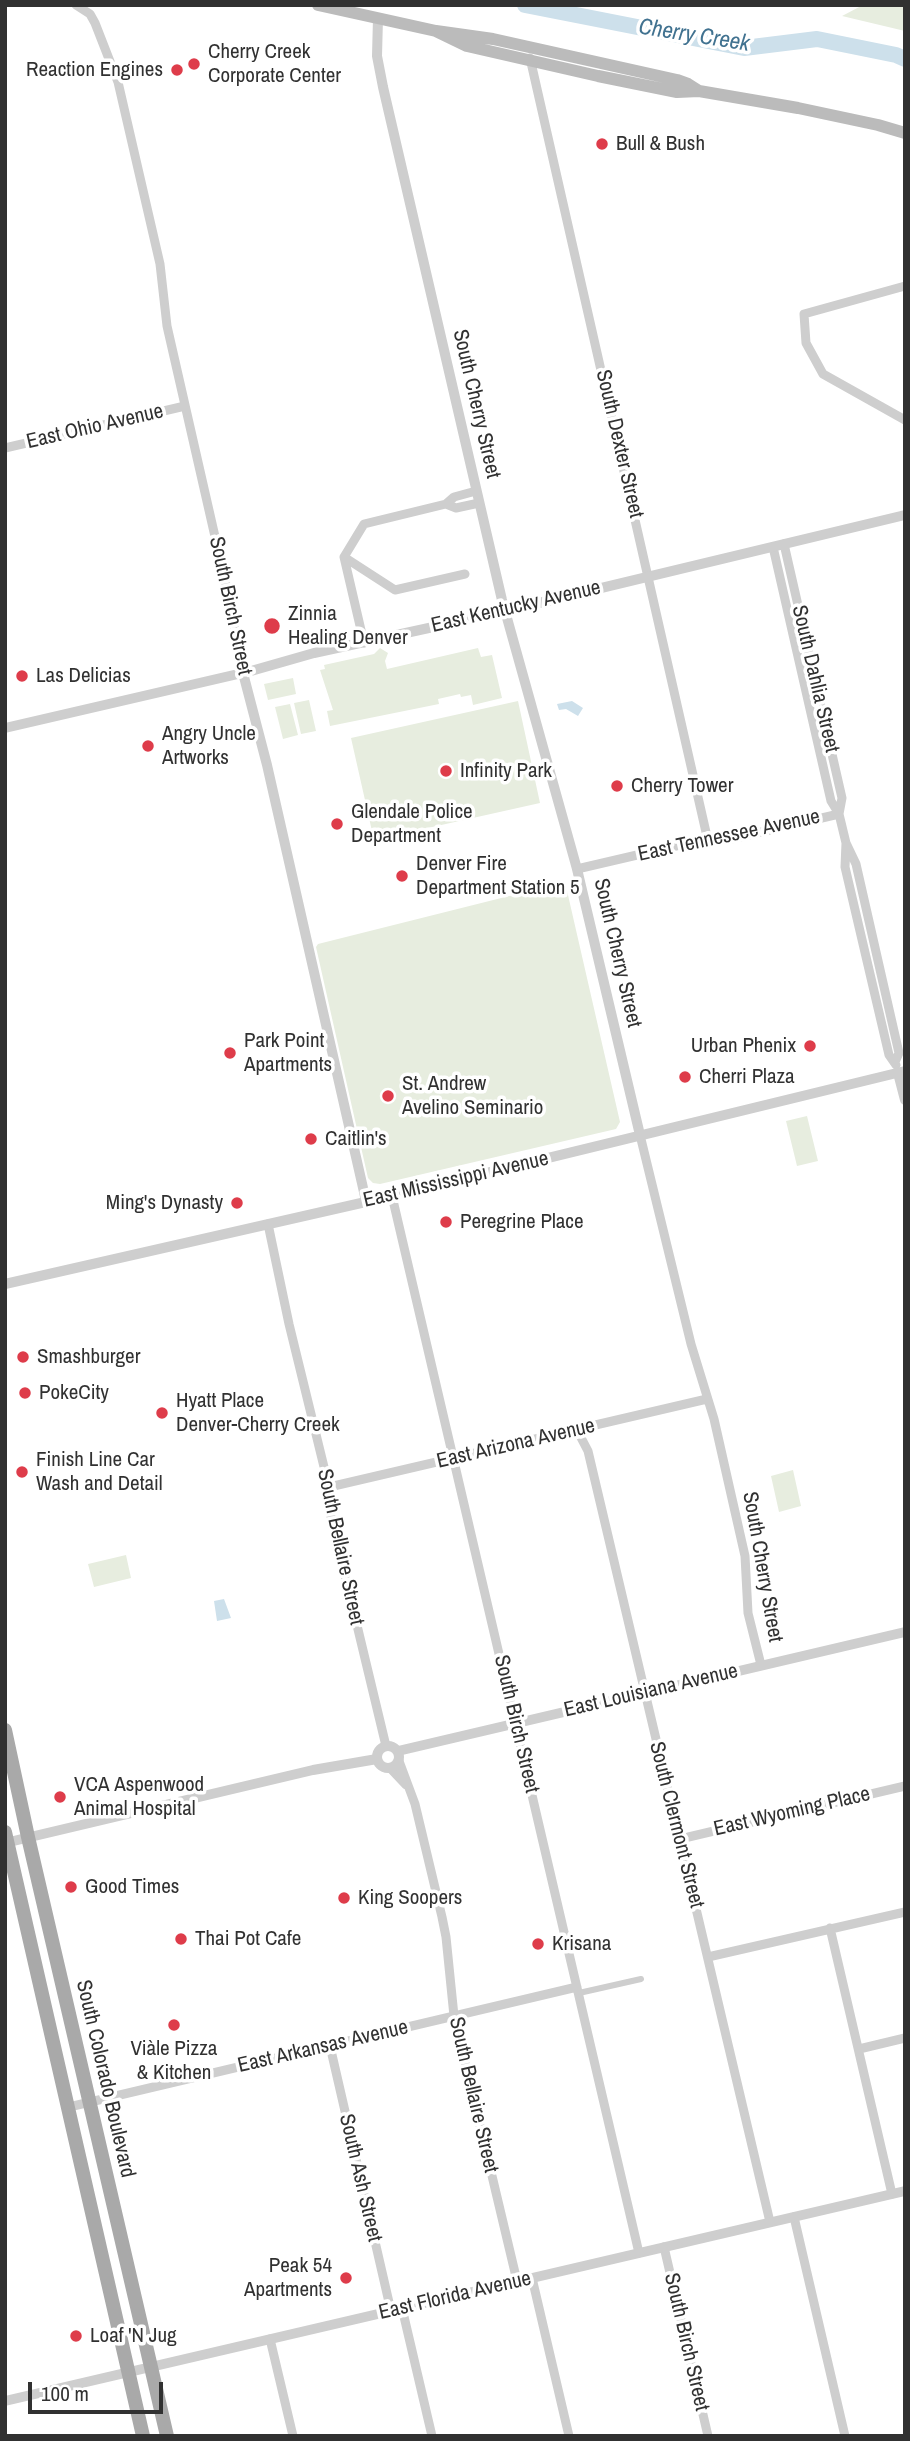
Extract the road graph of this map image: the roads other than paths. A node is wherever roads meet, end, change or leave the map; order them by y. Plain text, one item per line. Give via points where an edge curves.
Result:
1 (76, 5) edge
2 (318, 5) edge
3 (90, 9) edge
4 (379, 12) edge
5 (436, 31) junction
6 (529, 47) junction
7 (530, 61) junction
8 (699, 91) junction
9 (905, 133) edge
10 (905, 286) edge
11 (185, 406) junction
12 (905, 420) edge
13 (5, 448) edge
14 (478, 497) junction
15 (905, 515) edge
16 (778, 546) junction
17 (344, 557) junction
18 (465, 574) dead end
19 (648, 576) junction
20 (505, 611) junction
21 (364, 643) junction
22 (243, 673) junction
23 (5, 728) edge
24 (839, 814) junction
25 (708, 841) junction
26 (577, 869) junction
27 (899, 1069) edge
28 (905, 1100) edge
29 (640, 1135) junction
30 (392, 1195) junction
31 (366, 1201) junction
32 (268, 1224) junction
33 (5, 1284) edge
34 (708, 1399) junction
35 (577, 1430) junction
36 (454, 1458) junction
37 (325, 1488) junction
38 (905, 1632) edge
39 (761, 1665) junction
40 (644, 1693) junction
41 (516, 1723) junction
42 (5, 1730) edge
43 (386, 1746) junction
44 (377, 1759) junction
45 (396, 1760) junction
46 (905, 1786) edge
47 (28, 1837) junction
48 (6, 1839) edge
49 (680, 1839) junction
50 (905, 1912) edge
51 (830, 1928) junction
52 (708, 1957) junction
53 (641, 1979) dead end
54 (578, 1990) junction
55 (454, 2016) junction
56 (905, 2038) edge
57 (330, 2046) junction
58 (859, 2049) junction
59 (89, 2102) junction
60 (69, 2107) junction
61 (905, 2191) edge
62 (892, 2194) junction
63 (794, 2217) junction
64 (770, 2222) junction
65 (663, 2247) junction
66 (639, 2253) junction
67 (532, 2278) junction
68 (517, 2281) junction
69 (397, 2310) junction
70 (270, 2339) junction
71 (151, 2367) junction
72 (129, 2371) junction
73 (5, 2400) edge
74 (143, 2436) edge
75 (167, 2436) edge
76 (293, 2436) edge
77 (432, 2436) edge
78 (569, 2436) edge
79 (708, 2436) edge
80 (845, 2436) edge

1 - 3 street, South Birch Street
2 - 4 main road
3 - 11 street, South Birch Street via 118,82 160,264 166,320
4 - 5 main road
4 - 14 street, South Cherry Street via 376,36 381,77
5 - 6 main road
5 - 7 main road via 467,46
6 - 7 street, South Dexter Street
6 - 8 main road via 678,80
7 - 8 main road via 670,91
7 - 19 street, South Dexter Street
8 - 9 main road
10 - 12 street via 804,314 806,343 822,374
11 - 13 street, East Ohio Avenue
11 - 22 street, South Birch Street
14 - 17 street via 456,508 446,504 364,524
14 - 20 street, South Cherry Street
15 - 16 street, East Kentucky Avenue
16 - 19 street, East Kentucky Avenue
16 - 24 street, South Dahlia Street via 842,798
17 - 18 street via 395,590
17 - 21 street
19 - 20 street, East Kentucky Avenue
19 - 25 street, South Dexter Street
20 - 21 street, East Kentucky Avenue
20 - 26 street, South Cherry Street
21 - 22 street, East Kentucky Avenue
22 - 23 street, East Kentucky Avenue
22 - 31 street, South Birch Street
24 - 25 street, East Tennessee Avenue
24 - 27 street, South Dahlia Street via 882,973 900,1053
25 - 26 street, East Tennessee Avenue
26 - 29 street, South Cherry Street
27 - 28 street, South Dahlia Street
27 - 29 street, East Mississippi Avenue
29 - 30 street, East Mississippi Avenue
29 - 34 street, South Cherry Street
30 - 31 street, East Mississippi Avenue
30 - 36 street, South Birch Street
31 - 32 street, East Mississippi Avenue
32 - 33 street, East Mississippi Avenue
32 - 37 street, South Bellaire Street via 325,1471
34 - 35 street, East Arizona Avenue
34 - 39 street, South Cherry Street via 745,1556 748,1613
35 - 36 street, East Arizona Avenue
35 - 40 street, South Clermont Street via 588,1451
36 - 37 street, East Arizona Avenue
36 - 41 street, South Birch Street
37 - 43 street, South Bellaire Street
38 - 39 street, East Louisiana Avenue
39 - 40 street, East Louisiana Avenue
40 - 41 street, East Louisiana Avenue
40 - 49 street, South Clermont Street
41 - 45 street, East Louisiana Avenue
41 - 54 street, South Birch Street
42 - 47 main road, South Colorado Boulevard
43 - 44 street
43 - 45 street via 394,1747
44 - 45 street via 382,1767
44 - 47 street
45 - 55 street, South Bellaire Street via 417,1812 446,1937
46 - 49 street, East Wyoming Place
47 - 48 street
47 - 59 main road, South Colorado Boulevard
48 - 60 main road, South Colorado Boulevard
49 - 52 street, South Clermont Street
50 - 51 street
51 - 52 street
51 - 58 street
52 - 64 street, South Clermont Street
53 - 54 street, East Arkansas Avenue
54 - 55 street, East Arkansas Avenue
54 - 66 street, South Birch Street
55 - 57 street, East Arkansas Avenue
55 - 68 street, South Bellaire Street
56 - 58 street
57 - 59 street, East Arkansas Avenue
57 - 69 street, South Ash Street
58 - 62 street
59 - 60 street, East Arkansas Avenue
59 - 71 main road, South Colorado Boulevard
60 - 72 main road, South Colorado Boulevard
61 - 62 street, East Florida Avenue
62 - 63 street, East Florida Avenue
63 - 64 street, East Florida Avenue
63 - 80 street
64 - 65 street, East Florida Avenue
65 - 66 street, East Florida Avenue
65 - 79 street, South Birch Street
66 - 67 street, East Florida Avenue
67 - 68 street, East Florida Avenue
67 - 78 street
68 - 69 street, East Florida Avenue
69 - 70 street, East Florida Avenue
69 - 77 street, South Ash Street
70 - 71 street, East Florida Avenue
70 - 76 street
71 - 72 street, East Florida Avenue
71 - 75 main road, South Colorado Boulevard
72 - 73 street, East Florida Avenue
72 - 74 main road, South Colorado Boulevard

